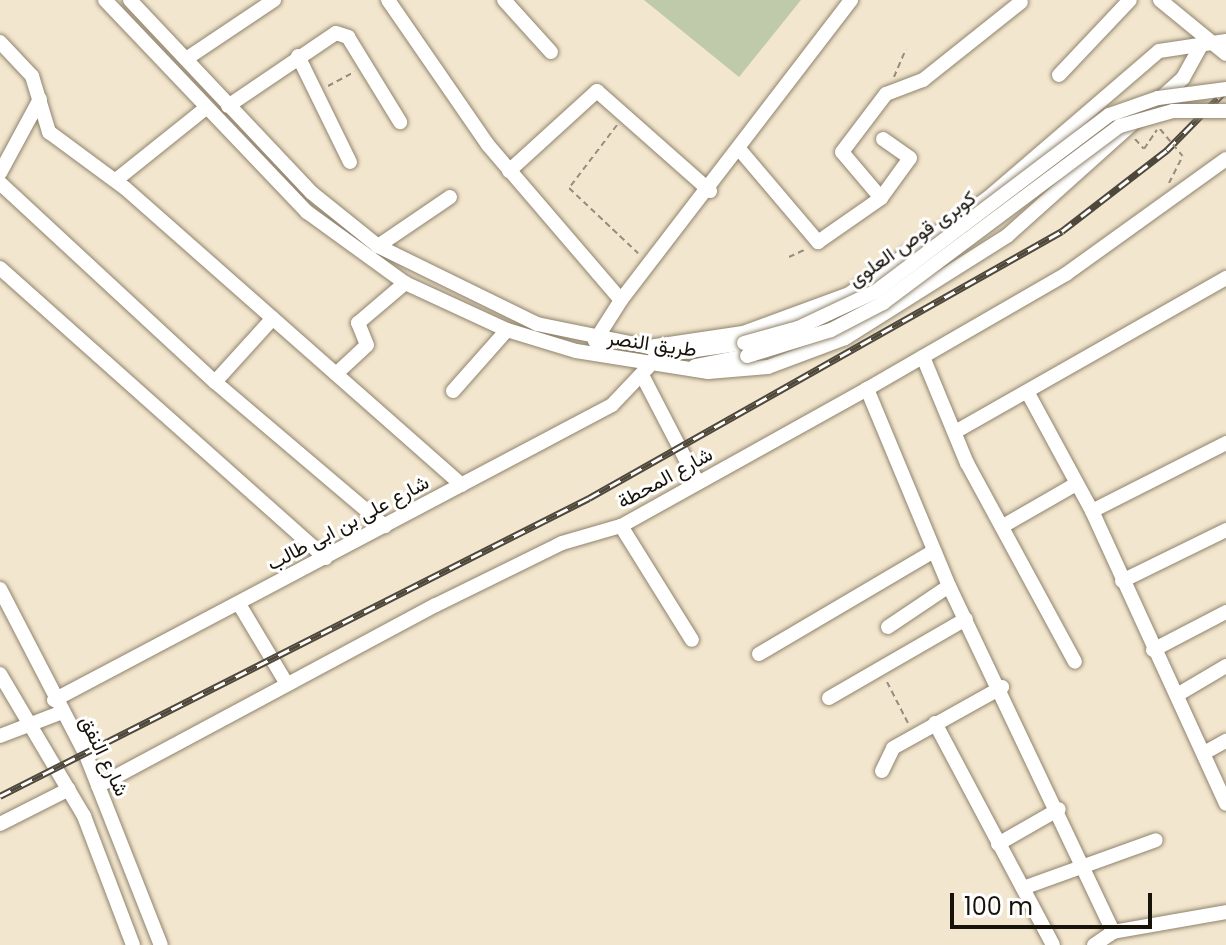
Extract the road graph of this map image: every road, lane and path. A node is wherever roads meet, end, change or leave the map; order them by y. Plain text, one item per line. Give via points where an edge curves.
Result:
1 (105, 0) edge
2 (130, 0) edge
3 (274, 0) edge
4 (388, 0) edge
5 (851, 0) edge
6 (1130, 0) edge
7 (1160, 0) edge
8 (503, 1) edge
9 (1021, 2) dead end
10 (1226, 41) edge
11 (1203, 42) junction
12 (1, 47) edge
13 (906, 49) dead end
14 (551, 52) dead end
15 (1226, 54) edge
16 (298, 56) junction
17 (186, 59) junction
18 (366, 66) junction
19 (1059, 75) dead end
20 (1226, 89) edge
21 (315, 92) junction
22 (886, 94) junction
23 (40, 98) junction
24 (228, 106) junction
25 (206, 108) junction
26 (1226, 111) edge
27 (624, 116) junction
28 (400, 122) dead end
29 (883, 139) dead end
30 (1144, 149) dead end
31 (740, 150) junction
32 (1226, 159) edge
33 (350, 162) dead end
34 (509, 171) junction
35 (0, 173) edge
36 (1165, 178) dead end
37 (116, 180) junction
38 (0, 183) edge
39 (710, 191) junction
40 (450, 197) dead end
41 (881, 198) junction
42 (818, 242) junction
43 (378, 246) junction
44 (789, 257) dead end
45 (651, 264) junction
46 (0, 268) edge
47 (1226, 278) edge
48 (405, 283) junction
49 (621, 300) junction
50 (273, 318) junction
51 (507, 330) junction
52 (595, 341) junction
53 (745, 349) junction
54 (923, 357) junction
55 (679, 369) junction
56 (646, 371) junction
57 (336, 374) junction
58 (215, 382) junction
59 (867, 389) junction
60 (453, 391) dead end
61 (1029, 395) junction
62 (955, 432) junction
63 (1226, 443) edge
64 (698, 483) junction
65 (1076, 484) junction
66 (462, 485) junction
67 (1092, 511) junction
68 (385, 526) junction
69 (621, 526) junction
70 (1003, 526) junction
71 (1226, 530) edge
72 (934, 551) junction
73 (325, 558) junction
74 (1122, 581) junction
75 (949, 586) junction
76 (0, 589) edge
77 (239, 604) junction
78 (1226, 612) edge
79 (966, 619) junction
80 (888, 627) dead end
81 (692, 640) dead end
82 (1153, 650) junction
83 (759, 654) dead end
84 (1075, 662) dead end
85 (1226, 666) edge
86 (881, 669) junction
87 (0, 674) edge
88 (285, 681) junction
89 (1002, 687) junction
90 (1177, 695) junction
91 (829, 698) dead end
92 (57, 706) junction
93 (935, 723) junction
94 (29, 728) junction
95 (914, 735) junction
96 (0, 736) edge
97 (1226, 741) edge
98 (1204, 753) junction
99 (882, 771) dead end
100 (98, 786) junction
101 (69, 789) junction
102 (1225, 801) edge
103 (1059, 809) junction
104 (0, 824) edge
105 (1156, 840) dead end
106 (998, 844) junction
107 (1084, 863) junction
108 (1023, 888) junction
109 (1226, 914) edge
110 (1113, 932) junction
111 (1096, 944) edge
112 (133, 945) edge
113 (161, 945) edge
114 (1053, 945) edge

1 - 25 street, طريق النصر
2 - 17 street, طريق النصر
3 - 17 street
4 - 34 street
5 - 31 street
6 - 19 street
7 - 11 street
8 - 14 street
9 - 22 street via 923,80
10 - 11 street, طريق النصر
11 - 15 street
11 - 52 street, طريق النصر via 1159,51 988,198 825,306 672,347
11 - 55 street, طريق النصر via 1183,78 1024,222 888,314 768,367
12 - 23 street via 32,76
13 - 22 path
16 - 18 street via 336,33 348,37
16 - 21 street
16 - 24 street
17 - 24 street, طريق النصر
18 - 21 path
18 - 28 street
20 - 53 street, كوبرى قوص العلوى, bridge via 1158,98 1109,115 875,292
21 - 33 street
22 - 41 street via 842,152
23 - 35 street
23 - 37 street via 49,132
24 - 43 street, طريق النصر via 312,193
25 - 37 street
25 - 48 street, طريق النصر via 307,212
26 - 53 street, كوبرى قوص العلوى, bridge via 1173,111 1120,126 883,303 803,341
27 - 34 street via 592,92
27 - 39 street
27 - 45 path via 569,188
29 - 41 street via 910,158
30 - 36 path, bridge via 1159,127 1183,156
31 - 39 street
31 - 42 street
32 - 54 street, شارع المحطة via 1091,257
34 - 49 street
37 - 50 street
38 - 58 street
39 - 45 street
40 - 43 street
41 - 42 street
42 - 44 path
43 - 52 street, طريق النصر via 452,287
45 - 49 street
46 - 73 street
47 - 61 street
48 - 51 street, طريق النصر
48 - 57 street via 358,323 367,345
49 - 52 street
50 - 57 street
50 - 58 street
51 - 56 street, طريق النصر
51 - 60 street
52 - 53 street, كوبرى قوص العلوى via 667,356
53 - 55 street, كوبرى قوص العلوى
54 - 59 street, شارع المحطة
54 - 62 street
55 - 56 street, طريق النصر
56 - 64 street
56 - 66 street, شارع على بن ابى طالب via 612,405
57 - 66 street
58 - 68 street
59 - 64 street, شارع المحطة
59 - 72 street
61 - 62 street
61 - 65 street
62 - 70 street
63 - 67 street
64 - 69 street, شارع المحطة
65 - 67 street
65 - 70 street
66 - 68 street, شارع على بن ابى طالب
67 - 74 street
68 - 73 street, شارع على بن ابى طالب
69 - 81 street
69 - 88 street, شارع المحطة via 550,548
70 - 84 street
71 - 74 street
72 - 75 street
72 - 83 street
73 - 77 street, شارع على بن ابى طالب
74 - 82 street
75 - 79 street
75 - 80 street
76 - 92 street, شارع النفق
77 - 88 street
77 - 92 street, شارع على بن ابى طالب
78 - 82 street
79 - 86 street
79 - 89 street
82 - 90 street
85 - 90 street
86 - 91 street
86 - 95 path
87 - 94 street
88 - 100 street, شارع المحطة
89 - 93 street
89 - 103 street
90 - 98 street
92 - 94 street, شارع على بن ابى طالب
92 - 100 street, شارع النفق
93 - 95 street
93 - 106 street
94 - 96 street
94 - 101 street
95 - 99 street via 888,752
97 - 98 street
98 - 102 street
100 - 113 street, شارع النفق
101 - 104 street
101 - 112 street
103 - 106 street
103 - 107 street
105 - 107 street
106 - 108 street
107 - 108 street
107 - 110 street
108 - 114 street
109 - 110 street
110 - 111 street

